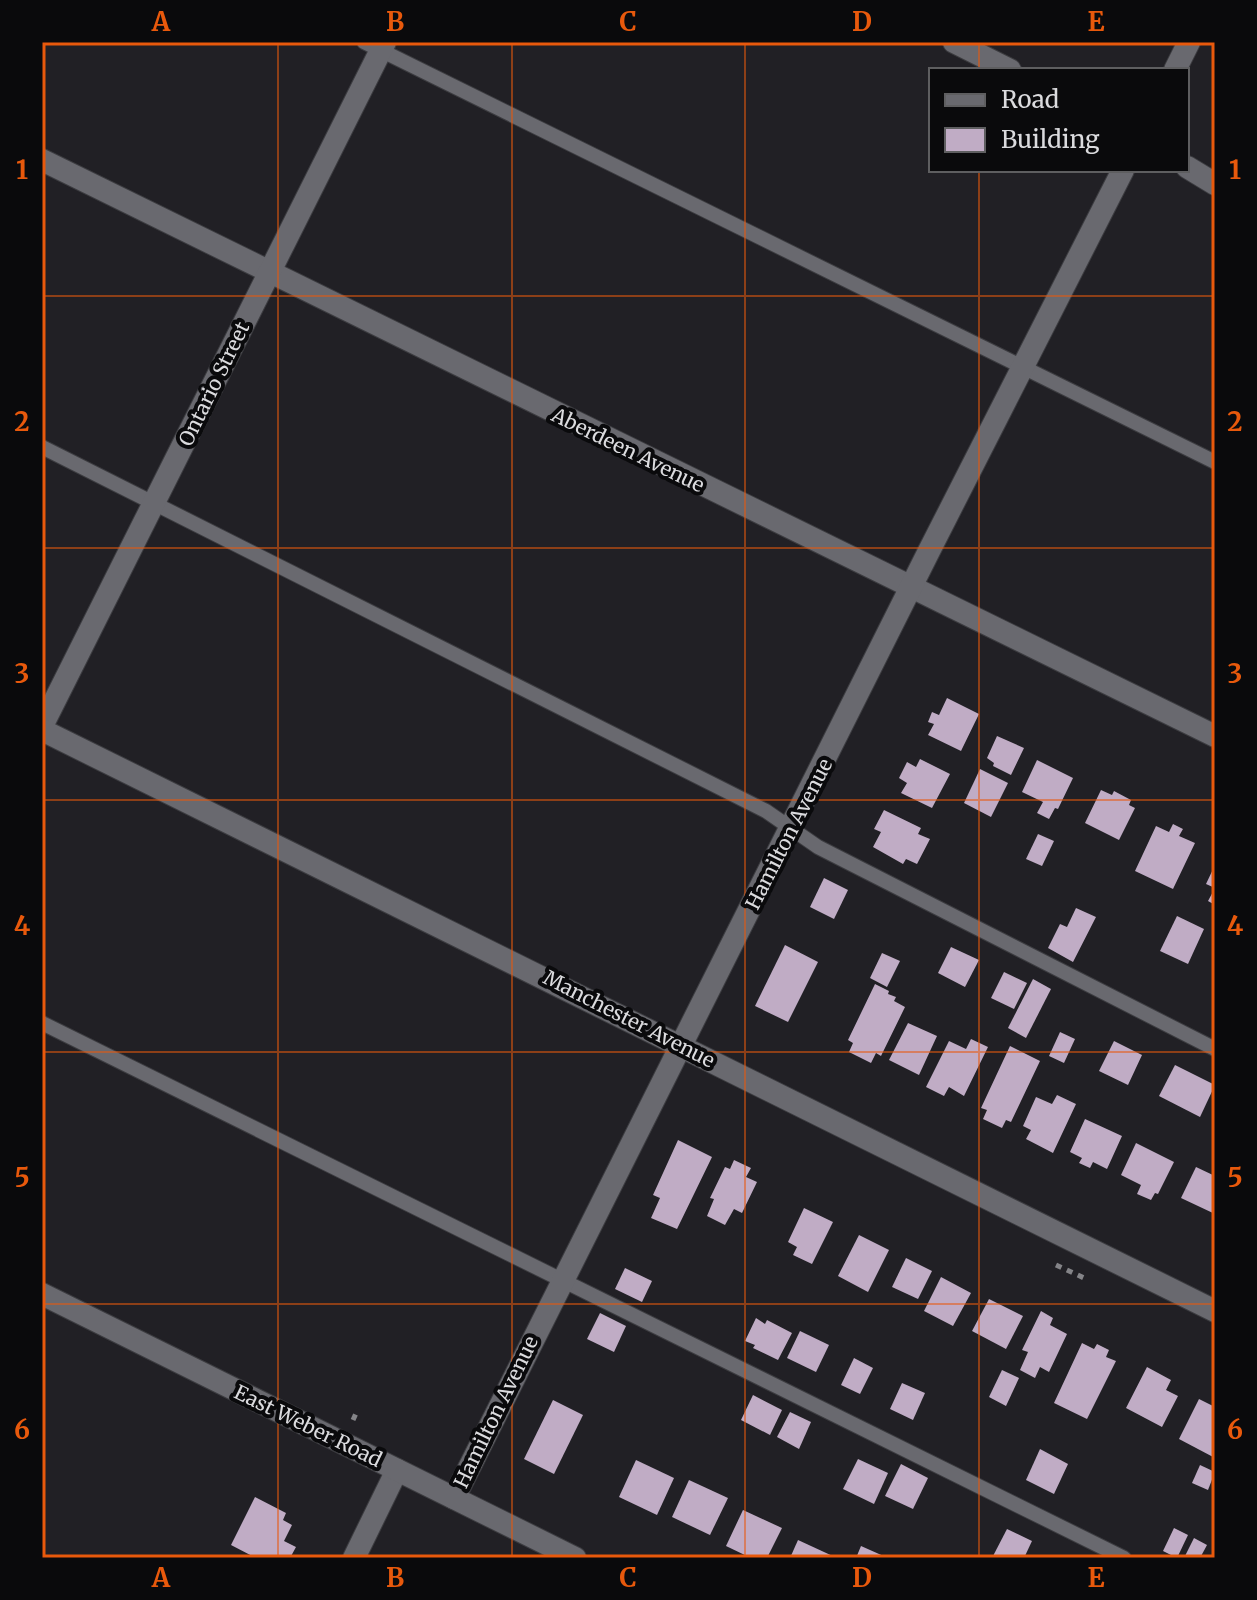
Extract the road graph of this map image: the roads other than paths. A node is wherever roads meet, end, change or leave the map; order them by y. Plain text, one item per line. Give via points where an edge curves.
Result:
1 (954, 42) edge
2 (1189, 42) edge
3 (377, 45) edge
4 (1006, 68) edge
5 (1176, 68) edge
6 (42, 160) edge
7 (1189, 168) edge
8 (1122, 172) edge
9 (1215, 184) edge
10 (270, 273) junction
11 (1023, 367) junction
12 (42, 447) edge
13 (1215, 462) edge
14 (155, 502) junction
15 (910, 589) junction
16 (42, 728) edge
17 (1215, 736) edge
18 (792, 829) junction
19 (42, 1023) edge
20 (683, 1046) junction
21 (1215, 1049) edge
22 (562, 1280) junction
23 (42, 1294) edge
24 (1215, 1311) edge
25 (397, 1470) junction
26 (454, 1498) junction
27 (354, 1558) edge
28 (575, 1558) edge
29 (1124, 1558) edge

1 - 4 street
2 - 5 street
3 - 10 street, Ontario Street
3 - 11 lane
6 - 10 street, Aberdeen Avenue
7 - 9 street
8 - 11 street, Hamilton Avenue
10 - 14 street, Ontario Street
10 - 15 street, Aberdeen Avenue
11 - 13 lane
11 - 15 street, Hamilton Avenue
12 - 14 lane
14 - 16 street, Ontario Street
14 - 18 lane via 766,811
15 - 17 street, Aberdeen Avenue
15 - 18 street, Hamilton Avenue
16 - 20 street, Manchester Avenue
18 - 20 street, Hamilton Avenue
18 - 21 lane via 832,855
19 - 22 lane
20 - 22 street, Hamilton Avenue
20 - 24 street, Manchester Avenue
22 - 26 street, Hamilton Avenue
22 - 29 lane
23 - 25 street, East Weber Road
25 - 26 street, East Weber Road
25 - 27 street
26 - 28 street, East Weber Road

